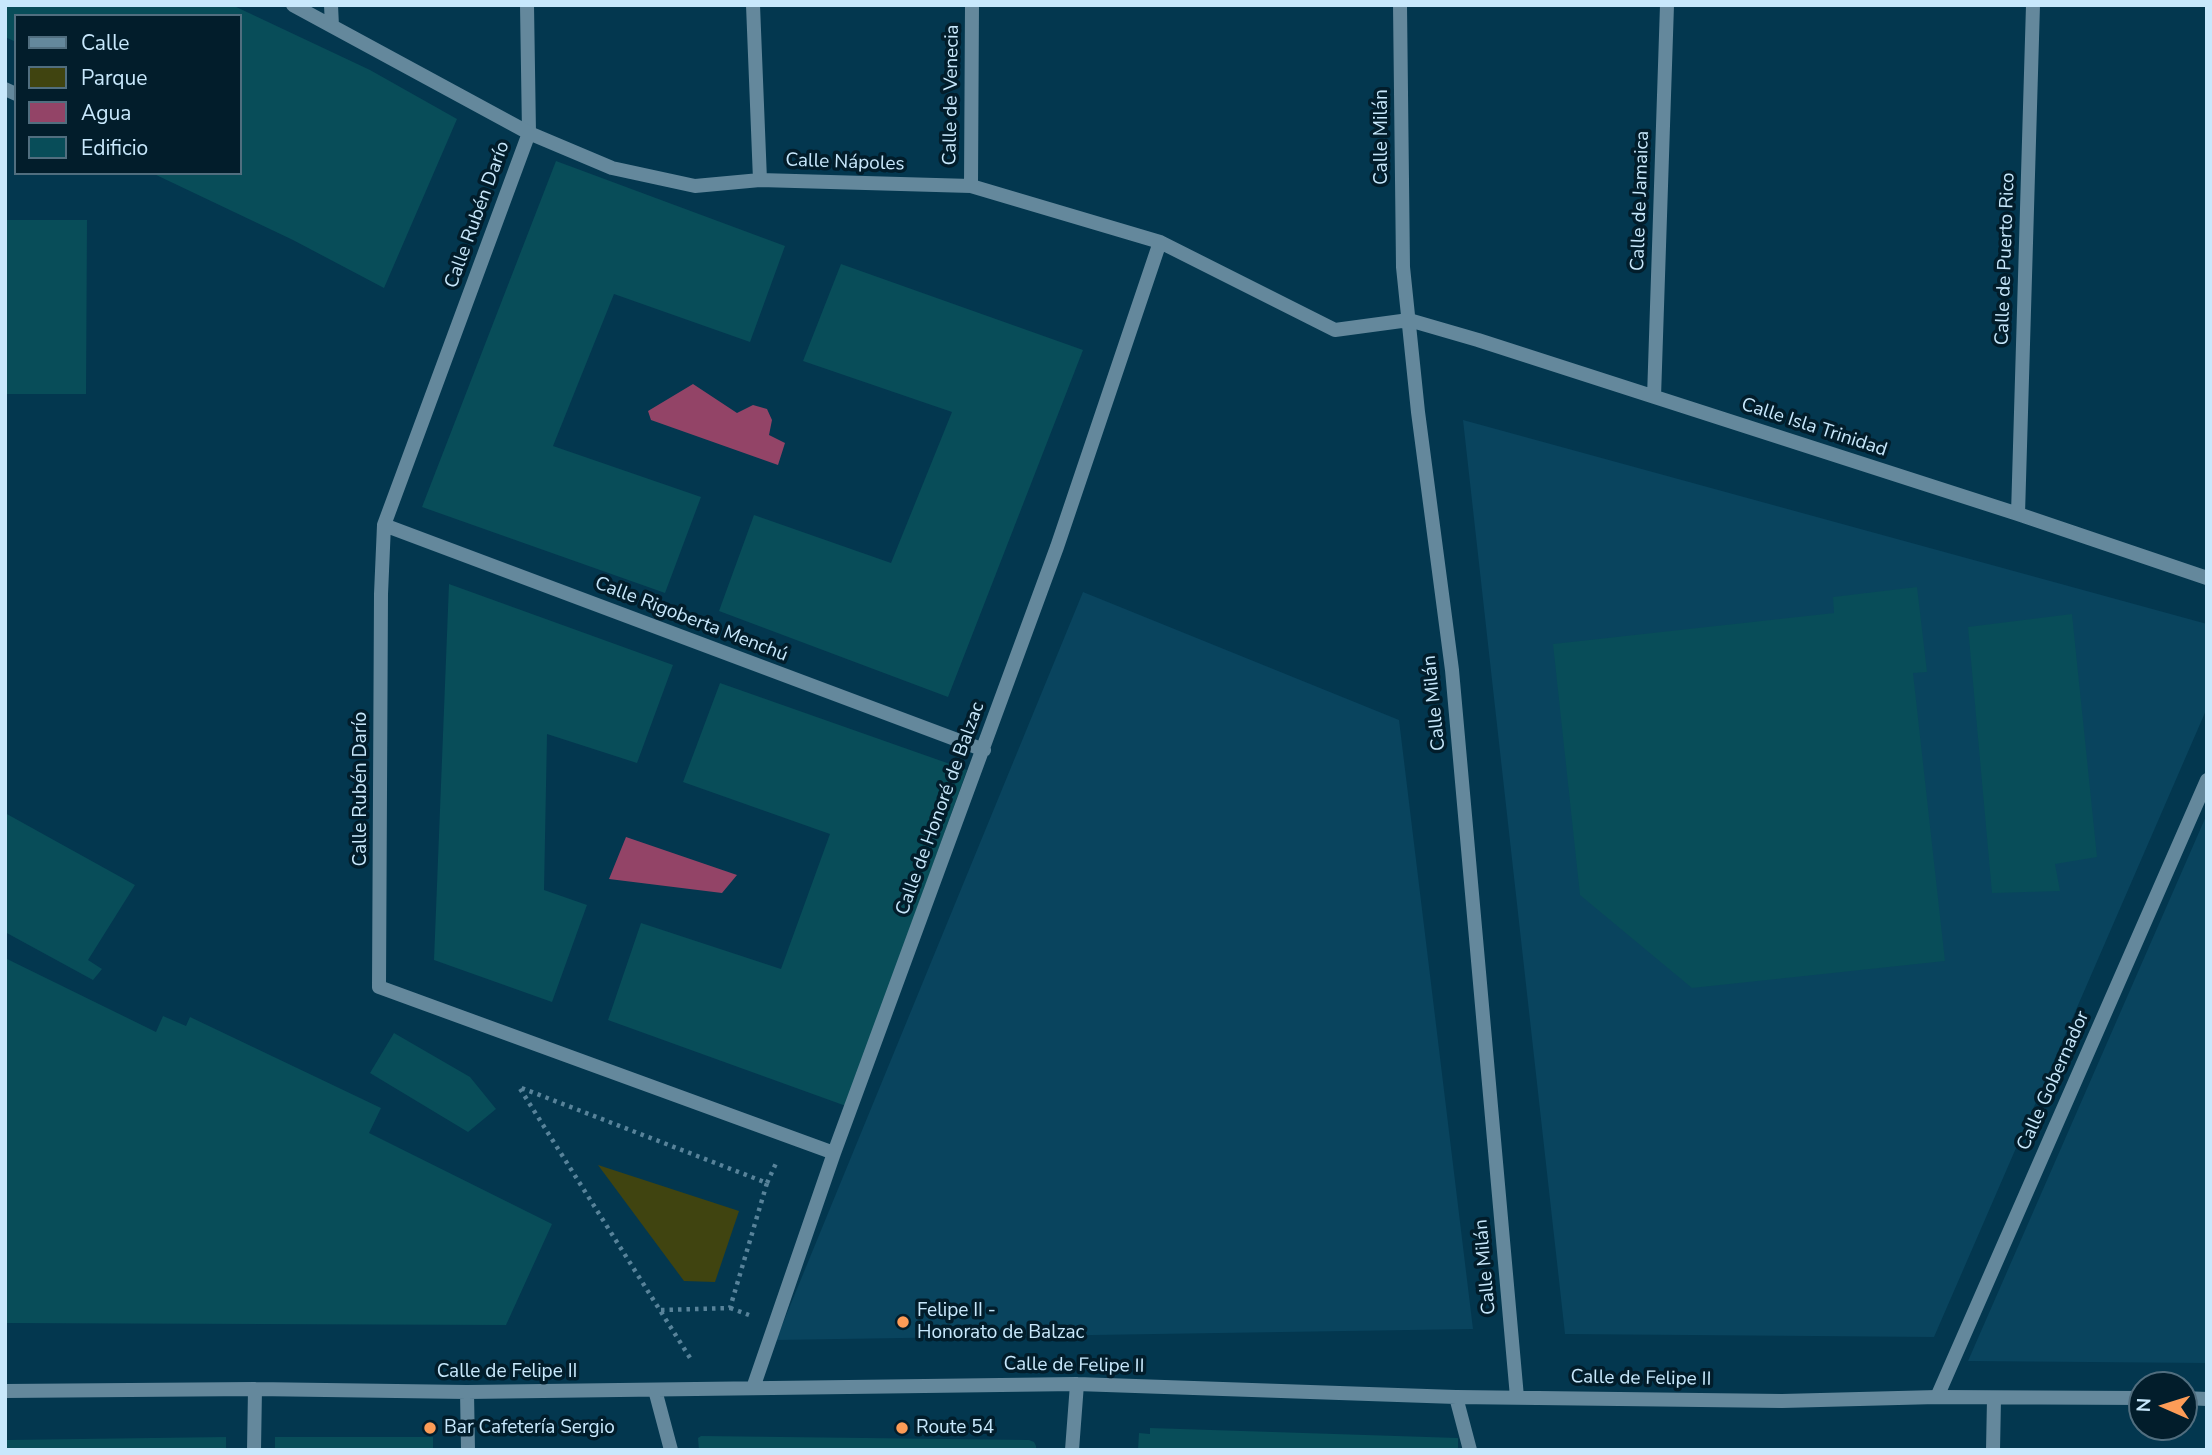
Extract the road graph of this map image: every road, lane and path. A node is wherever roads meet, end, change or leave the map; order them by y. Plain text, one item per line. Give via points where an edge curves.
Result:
1 (293, 5) edge
2 (331, 5) edge
3 (527, 5) edge
4 (753, 5) edge
5 (972, 5) edge
6 (1401, 5) edge
7 (1667, 5) edge
8 (2033, 5) edge
9 (332, 26) junction
10 (528, 134) junction
11 (760, 180) junction
12 (971, 186) junction
13 (1160, 242) junction
14 (1409, 320) junction
15 (1654, 397) junction
16 (2018, 514) junction
17 (384, 525) junction
18 (2207, 578) edge
19 (984, 750) junction
20 (2207, 780) edge
21 (834, 1153) junction
22 (662, 1310) junction
23 (1077, 1384) junction
24 (753, 1388) junction
25 (255, 1389) junction
26 (709, 1389) junction
27 (655, 1390) junction
28 (5, 1391) edge
29 (467, 1392) junction
30 (1517, 1396) junction
31 (1456, 1397) junction
32 (1937, 1397) junction
33 (2128, 1398) edge
34 (1994, 1399) junction
35 (254, 1450) edge
36 (468, 1450) edge
37 (671, 1450) edge
38 (1072, 1450) edge
39 (1470, 1450) edge
40 (1993, 1450) edge

1 - 9 street, Calle Nápoles
2 - 9 street
3 - 10 street
4 - 11 street
5 - 12 street, Calle de Venecia
6 - 14 street, Calle Milán via 1403,267
7 - 15 street, Calle de Jamaica
8 - 16 street, Calle de Puerto Rico
9 - 10 street, Calle Nápoles
10 - 11 street, Calle Nápoles via 612,168 695,186
10 - 17 street, Calle Rubén Darío
11 - 12 street, Calle Nápoles
12 - 13 street, Calle Nápoles
13 - 14 street, Calle Nápoles via 1335,330
13 - 19 street, Calle de Honoré de Balzac
14 - 15 street, Calle Isla Trinidad
14 - 30 street, Calle Milán via 1454,696
15 - 16 street, Calle Isla Trinidad
16 - 18 street, Calle Isla Trinidad
17 - 19 street, Calle Rigoberta Menchú
17 - 21 street, Calle Rubén Darío via 380,987
19 - 21 street, Calle de Honoré de Balzac
20 - 32 street, Calle Gobernador
21 - 24 street, Calle de Honoré de Balzac
22 - 22 path via 586,1193 519,1087 767,1183 730,1308
22 - 26 path
23 - 24 street, Calle de Felipe II
23 - 31 street, Calle de Felipe II
23 - 38 street
24 - 26 street, Calle de Felipe II
25 - 28 street, Calle de Felipe II
25 - 29 street, Calle de Felipe II
25 - 35 street
26 - 27 street, Calle de Felipe II
27 - 29 street, Calle de Felipe II
27 - 37 street
29 - 36 street
30 - 31 street, Calle de Felipe II
30 - 32 street, Calle de Felipe II via 1782,1401
31 - 39 street
32 - 34 street, Calle de Felipe II
33 - 34 street, Calle de Felipe II
34 - 40 street

